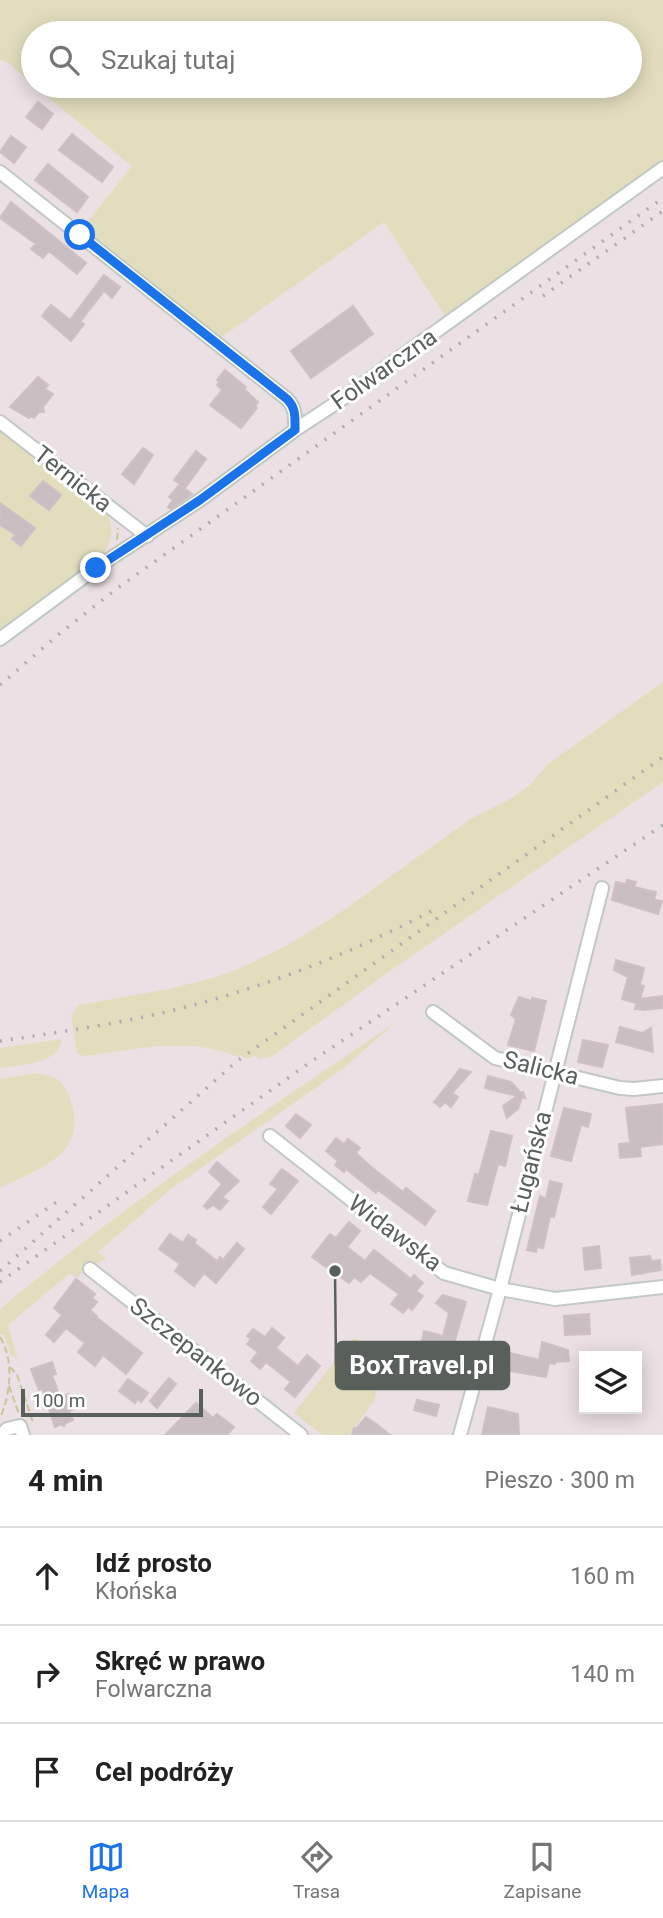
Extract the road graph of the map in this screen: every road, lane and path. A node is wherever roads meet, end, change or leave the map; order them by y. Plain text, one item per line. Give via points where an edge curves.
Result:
1 (663, 168) edge
2 (0, 172) edge
3 (0, 422) edge
4 (295, 430) junction
5 (123, 518) junction
6 (146, 537) junction
7 (122, 551) junction
8 (0, 639) edge
9 (602, 888) dead end
10 (433, 1012) dead end
11 (554, 1072) junction
12 (663, 1086) edge
13 (270, 1136) dead end
14 (90, 1269) dead end
15 (663, 1287) edge
16 (500, 1289) junction
17 (0, 1337) edge
18 (9, 1366) junction
19 (9, 1386) junction
20 (0, 1418) edge
21 (26, 1429) edge
22 (2, 1435) edge
23 (301, 1435) edge
24 (460, 1435) edge

1 - 4 street, Folwarczna
2 - 4 street via 287,399 296,414
3 - 5 street, Ternicka
4 - 6 street, Folwarczna
5 - 6 street, Ternicka
5 - 7 path via 117,536
6 - 7 street, Folwarczna
7 - 8 street, Folwarczna
9 - 11 street, Ługańska
10 - 11 street, Salicka via 495,1058
11 - 12 street, Salicka via 620,1088
11 - 16 street, Ługańska
13 - 16 street, Widawska via 436,1268
14 - 23 street, Szczepankowo
15 - 16 street, Widawska via 555,1299
16 - 24 street, Ługańska
17 - 18 path
18 - 19 path
18 - 21 path via 18,1375
19 - 20 path
19 - 21 path
21 - 22 street via 7,1429

